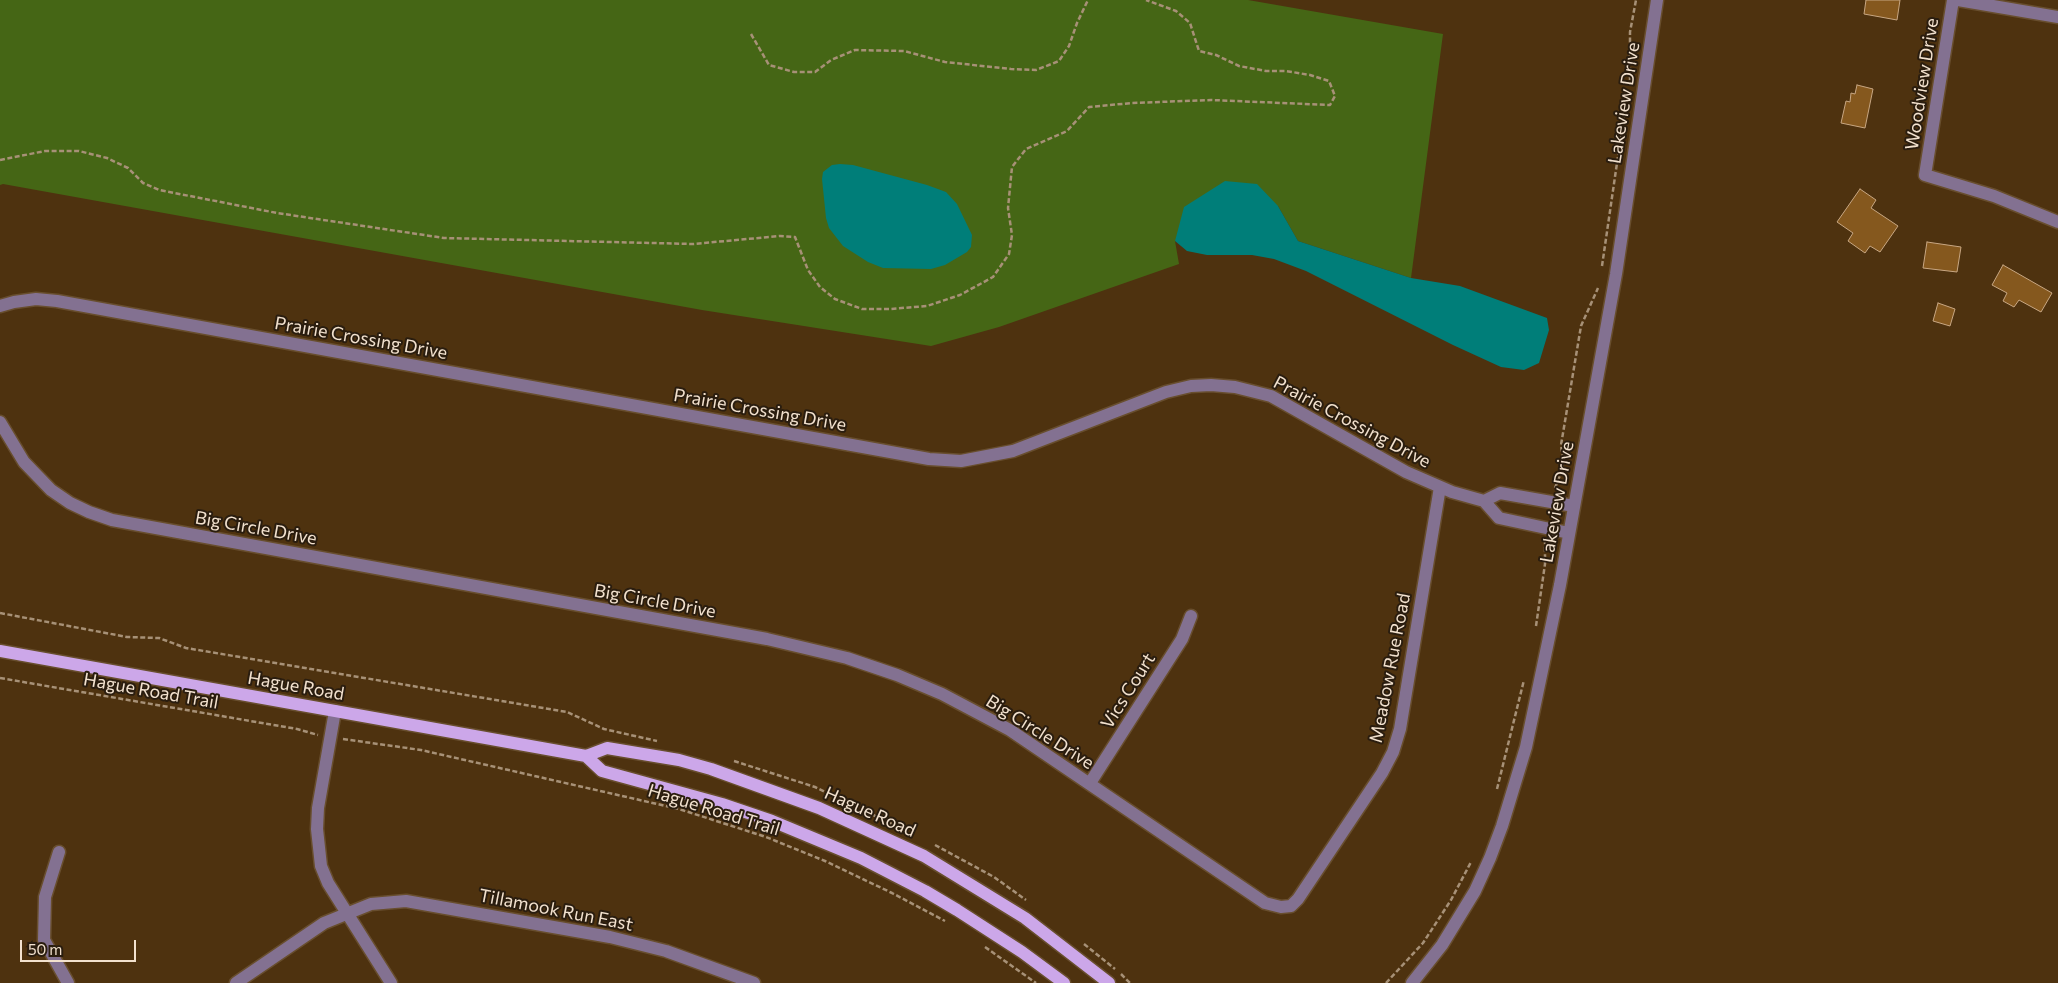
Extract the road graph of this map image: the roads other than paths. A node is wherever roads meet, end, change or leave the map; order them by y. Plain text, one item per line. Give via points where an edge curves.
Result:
1 (1657, 0) edge
2 (1953, 0) edge
3 (1958, 0) edge
4 (2058, 17) edge
5 (2058, 222) edge
6 (0, 306) edge
7 (0, 422) edge
8 (1440, 487) junction
9 (1484, 501) junction
10 (1574, 506) junction
11 (1569, 532) junction
12 (1191, 616) dead end
13 (0, 651) edge
14 (335, 711) junction
15 (586, 756) junction
16 (1090, 783) junction
17 (59, 852) dead end
18 (1280, 907) joint
19 (346, 914) junction
20 (68, 983) edge
21 (236, 983) edge
22 (391, 983) edge
23 (754, 983) edge
24 (1064, 983) edge
25 (1109, 983) edge
26 (1412, 983) edge

1 - 10 street, Lakeview Drive via 1616,274
2 - 5 street, Woodview Drive via 1925,175 1994,196
3 - 4 street
6 - 8 street, Prairie Crossing Drive via 36,299 57,301 929,459 961,460 1013,451 1166,392 1191,386 1235,387 1271,396 1377,457
7 - 16 street, Big Circle Drive via 24,462 51,490 83,509 112,520 767,639 847,658 942,694 1010,730
8 - 9 street, Prairie Crossing Drive
8 - 18 street, Meadow Rue Road via 1400,729 1393,752 1298,899 1291,906
9 - 10 street via 1500,493
9 - 11 street, Prairie Crossing Drive via 1499,518
10 - 11 street, Lakeview Drive
11 - 26 street, Lakeview Drive via 1526,747 1502,826 1490,858 1460,917
12 - 16 street, Vics Court via 1182,639
13 - 14 main road, Hague Road
14 - 15 main road, Hague Road
14 - 19 street via 317,829 321,866
15 - 24 main road, Hague Road via 602,771 722,804 861,858 925,890
15 - 25 main road, Hague Road via 607,748 679,760 776,791 852,821 967,880 1025,918
16 - 18 street, Big Circle Drive via 1265,903
17 - 20 street via 45,897 44,940
19 - 21 street, Tillamook Run East via 324,923
19 - 22 street
19 - 23 street, Tillamook Run East via 387,901 422,902 635,943

